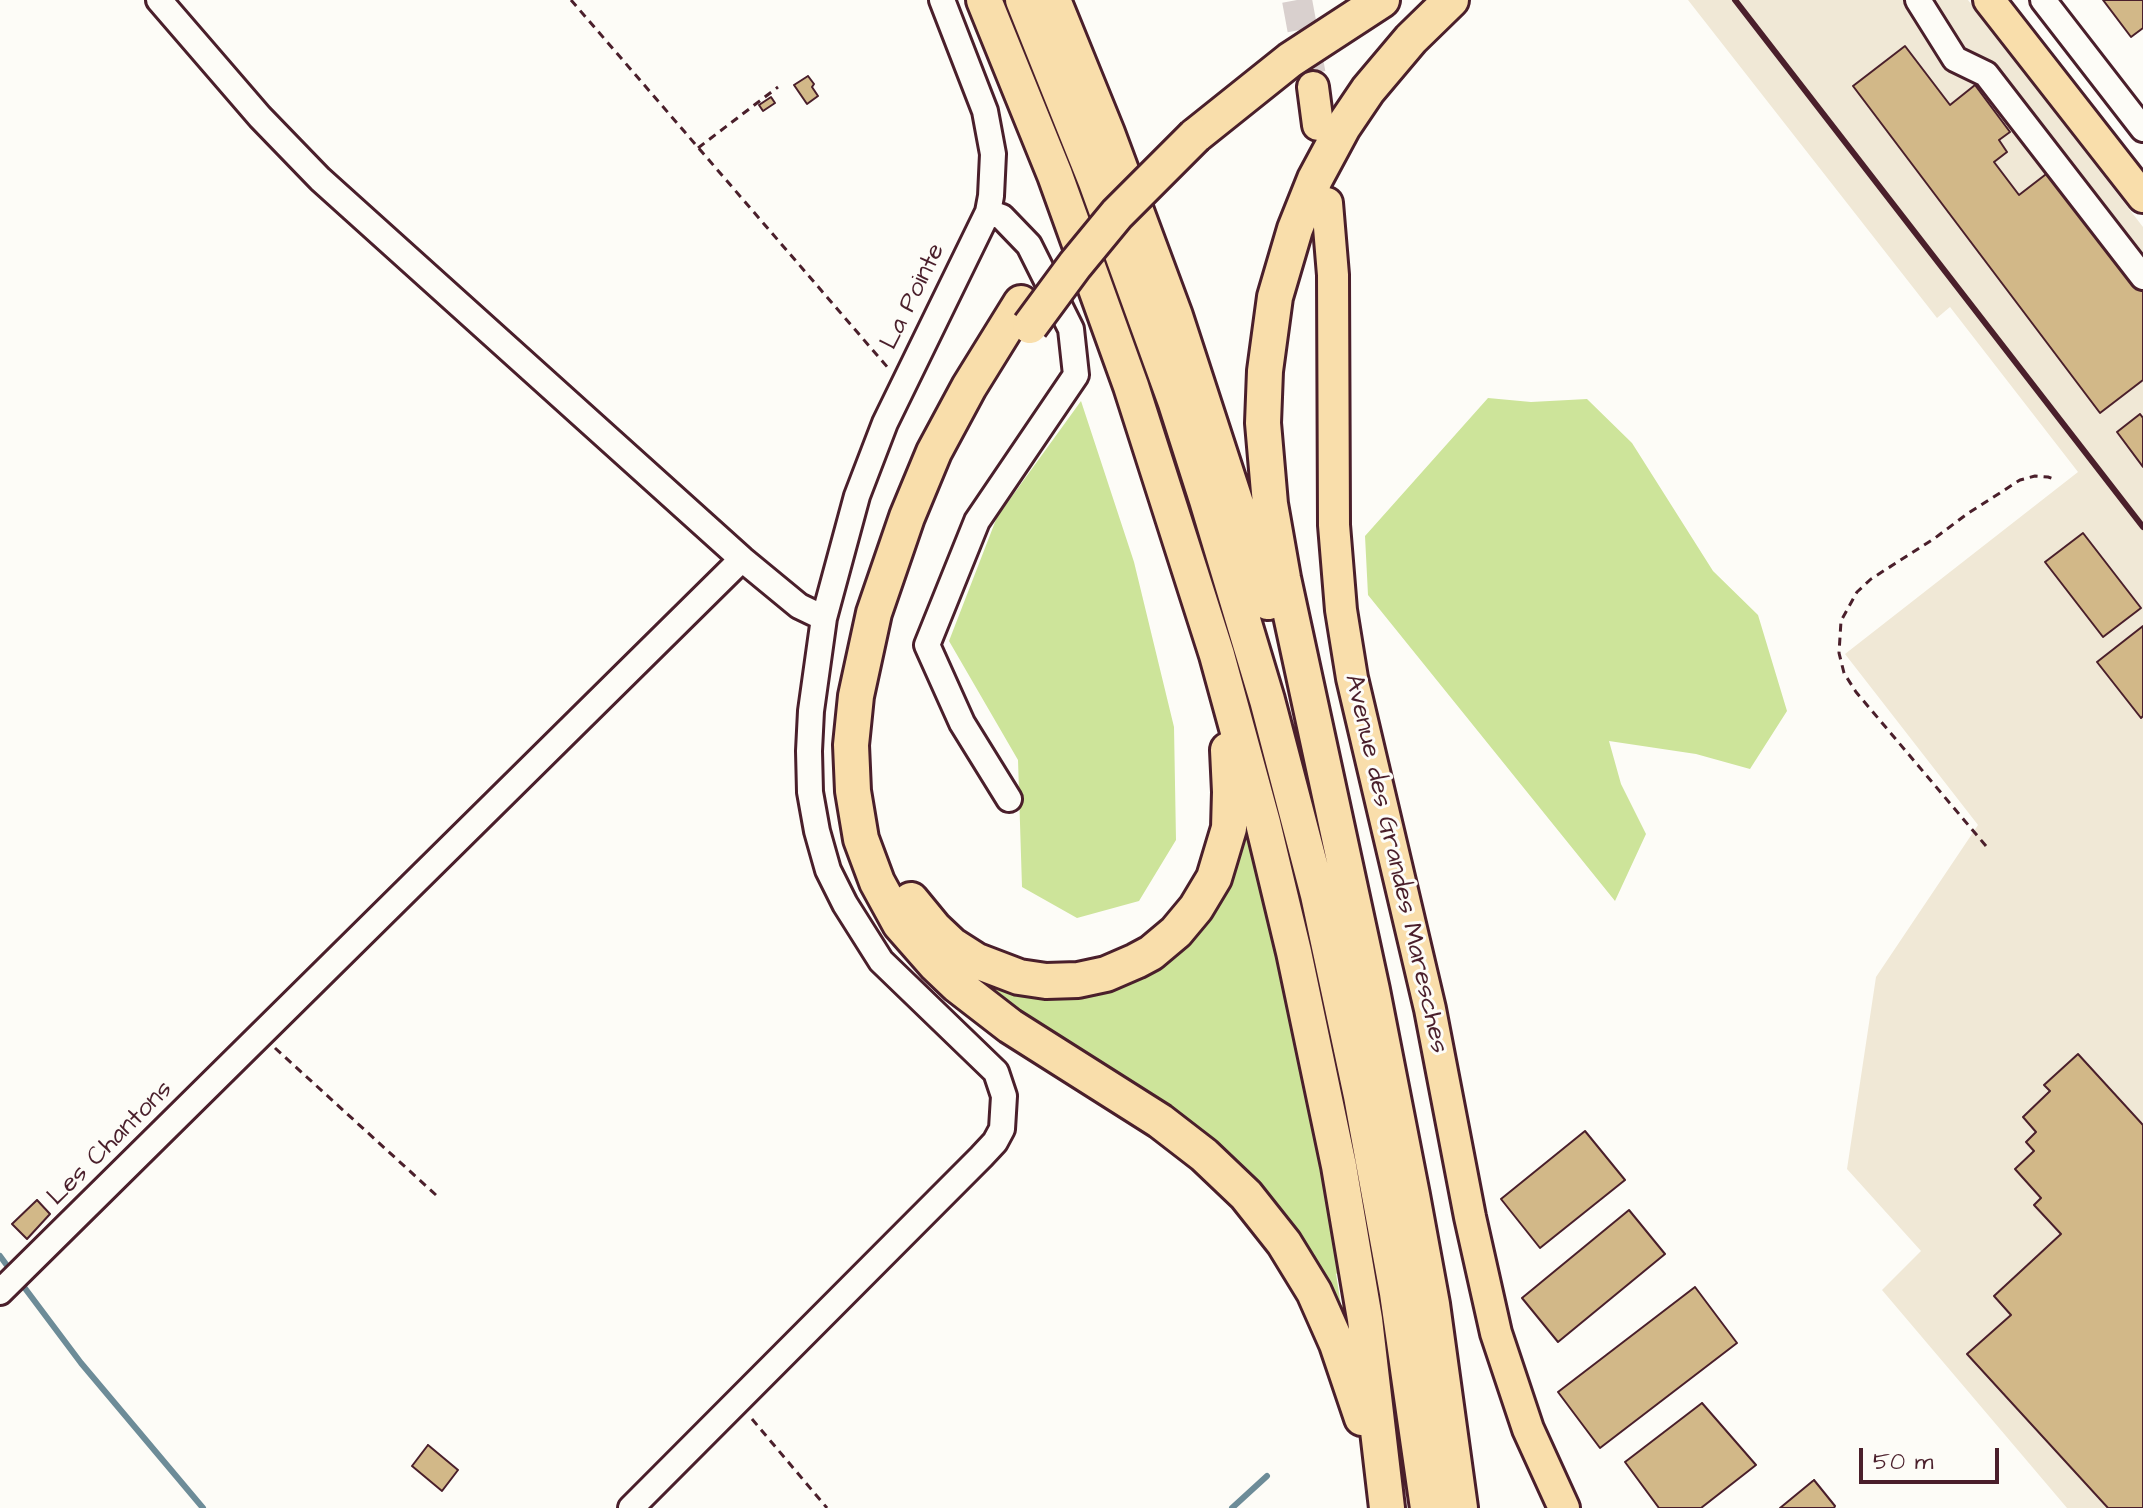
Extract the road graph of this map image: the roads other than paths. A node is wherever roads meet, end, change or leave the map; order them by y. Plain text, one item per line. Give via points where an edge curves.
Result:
1 (159, 0) edge
2 (942, 0) edge
3 (984, 0) edge
4 (1023, 0) edge
5 (1053, 0) edge
6 (1345, 0) edge
7 (1382, 0) edge
8 (1451, 0) edge
9 (1918, 0) edge
10 (1989, 0) edge
11 (2043, 0) edge
12 (1313, 87) tunnel mouth
13 (1318, 125) dead end
14 (1192, 126) junction
15 (2143, 129) edge
16 (2143, 197) edge
17 (1327, 203) dead end
18 (988, 212) junction
19 (2143, 277) edge
20 (1026, 315) junction
21 (742, 559) junction
22 (1199, 596) junction
23 (824, 618) junction
24 (1009, 799) dead end
25 (1351, 899) junction
26 (0, 1292) edge
27 (631, 1508) edge
28 (1385, 1508) edge
29 (1428, 1508) edge
30 (1460, 1508) edge
31 (1564, 1508) edge

1 - 21 street via 320,179
2 - 18 street, La Pointe via 991,136
3 - 22 highway via 1105,310
4 - 29 highway via 1102,196 1171,389 1267,700 1318,895 1361,1096
5 - 25 highway via 1138,214 1213,426
6 - 14 highway via 1284,40
7 - 14 highway
8 - 25 highway via 1390,61 1329,151 1287,253 1267,347 1263,423 1273,527
9 - 19 street via 1955,59 1986,74
10 - 16 main road
11 - 15 street
12 - 13 main road
14 - 20 highway, bridge
17 - 31 main road, Avenue des Grandes Maresches via 1333,275 1334,525 1350,666 1430,1009 1496,1333 1528,1429
18 - 23 street, La Pointe via 871,455
18 - 24 street via 1002,217 1029,245 1071,329 1076,375 977,521 927,645 962,723
20 - 22 highway via 929,515 897,606 876,700 872,783 887,851 914,904 952,945 1019,977 1078,980 1151,953 1196,908 1220,862 1230,801 1225,730
20 - 28 highway via 969,387 934,452 874,613 851,745 861,839 900,924 957,985 1010,1026 1173,1130 1227,1176 1266,1219 1299,1265 1337,1344
21 - 23 street via 799,606
21 - 26 street, Les Chantons
22 - 28 highway via 1263,823 1326,1101 1365,1319
23 - 27 street, La Pointe via 809,751 810,792 828,870 881,961 996,1072 1004,1116 988,1149
25 - 30 highway via 1410,1180

